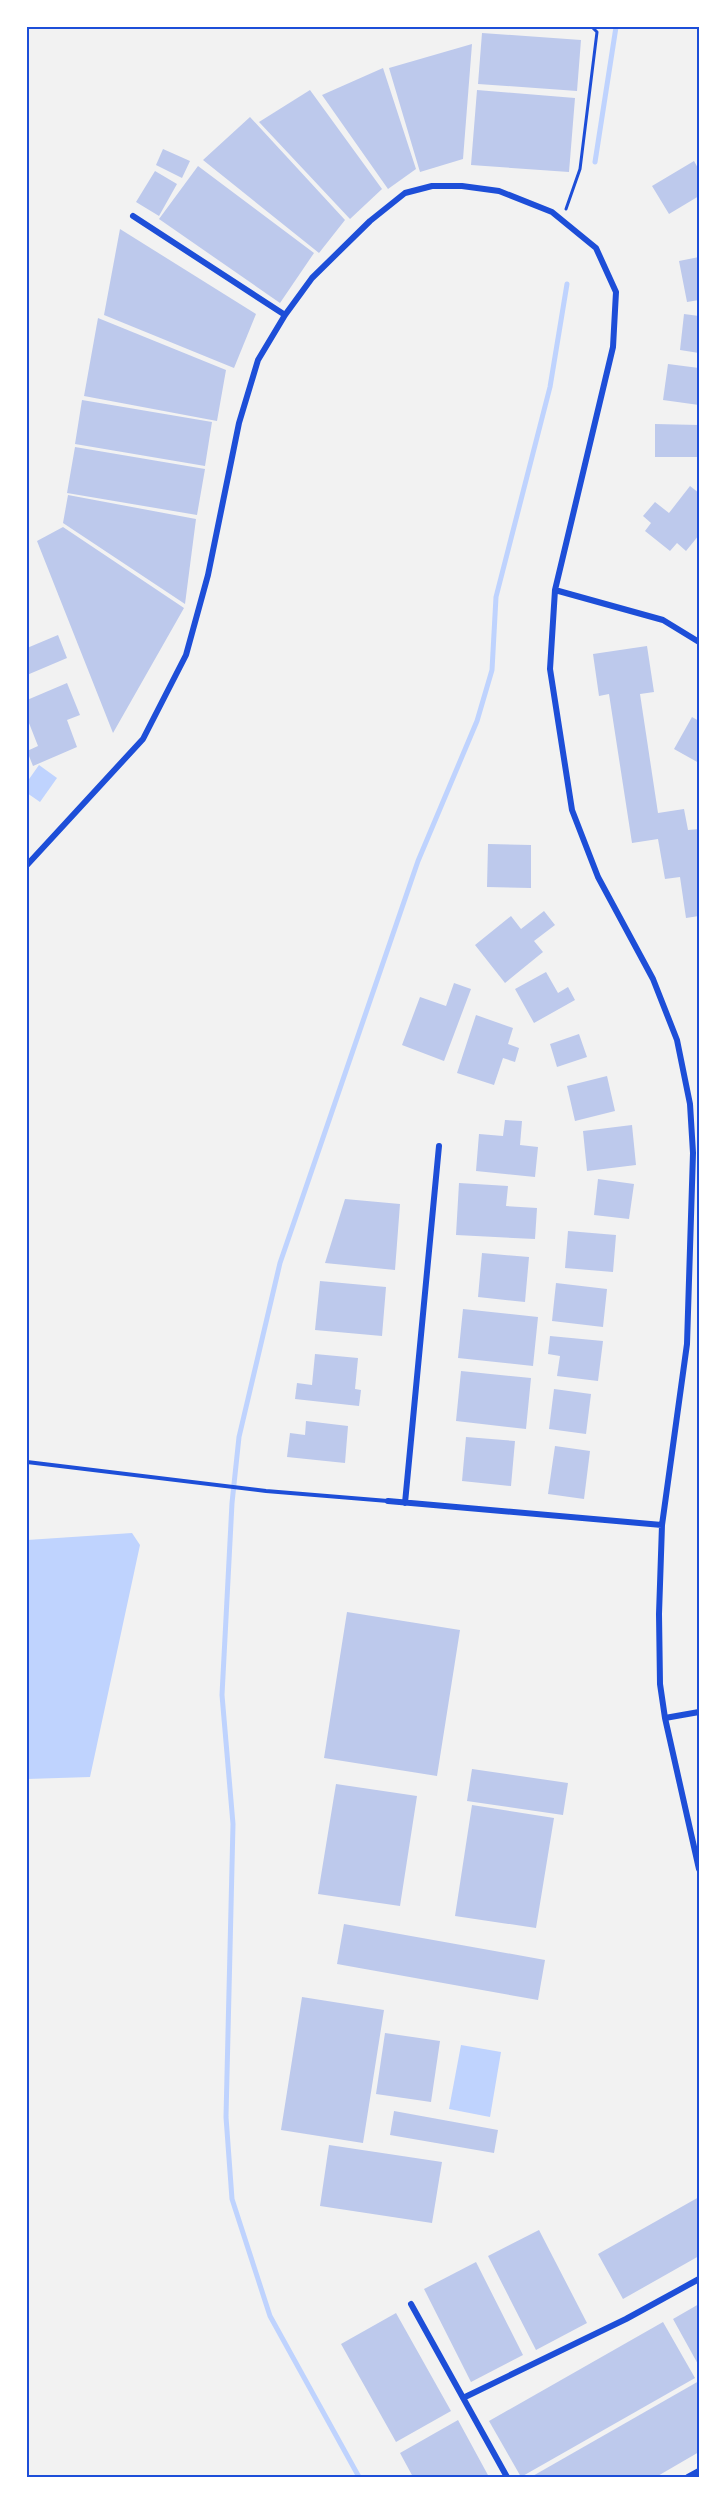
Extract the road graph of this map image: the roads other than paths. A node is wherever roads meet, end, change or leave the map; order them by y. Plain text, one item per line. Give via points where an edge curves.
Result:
1 (133, 216) dead end
2 (285, 315) junction
3 (555, 590) junction
4 (699, 642) edge
5 (27, 865) edge
6 (439, 1146) dead end
7 (27, 1462) edge
8 (387, 1501) joint
9 (405, 1503) junction
10 (662, 1524) junction
11 (699, 1712) edge
12 (665, 1718) junction
13 (699, 1869) edge
14 (699, 2279) edge
15 (411, 2304) dead end
16 (464, 2398) junction
17 (699, 2471) edge
18 (507, 2477) edge
19 (688, 2477) edge

1 - 2 street
2 - 3 street via 312,278 370,221 405,193 432,186 499,191 552,212 596,248 616,292 613,347
2 - 5 street via 258,360 239,423 208,574 186,655 142,739
3 - 4 street via 663,620
3 - 10 street via 550,669 572,810 598,877 653,979 677,1040 690,1104 693,1153 687,1344
6 - 9 street
7 - 8 lane via 266,1491
8 - 9 street
9 - 10 street
10 - 12 street via 660,1684
11 - 12 street
12 - 13 street
14 - 16 street
15 - 16 street
16 - 18 street
17 - 19 street

